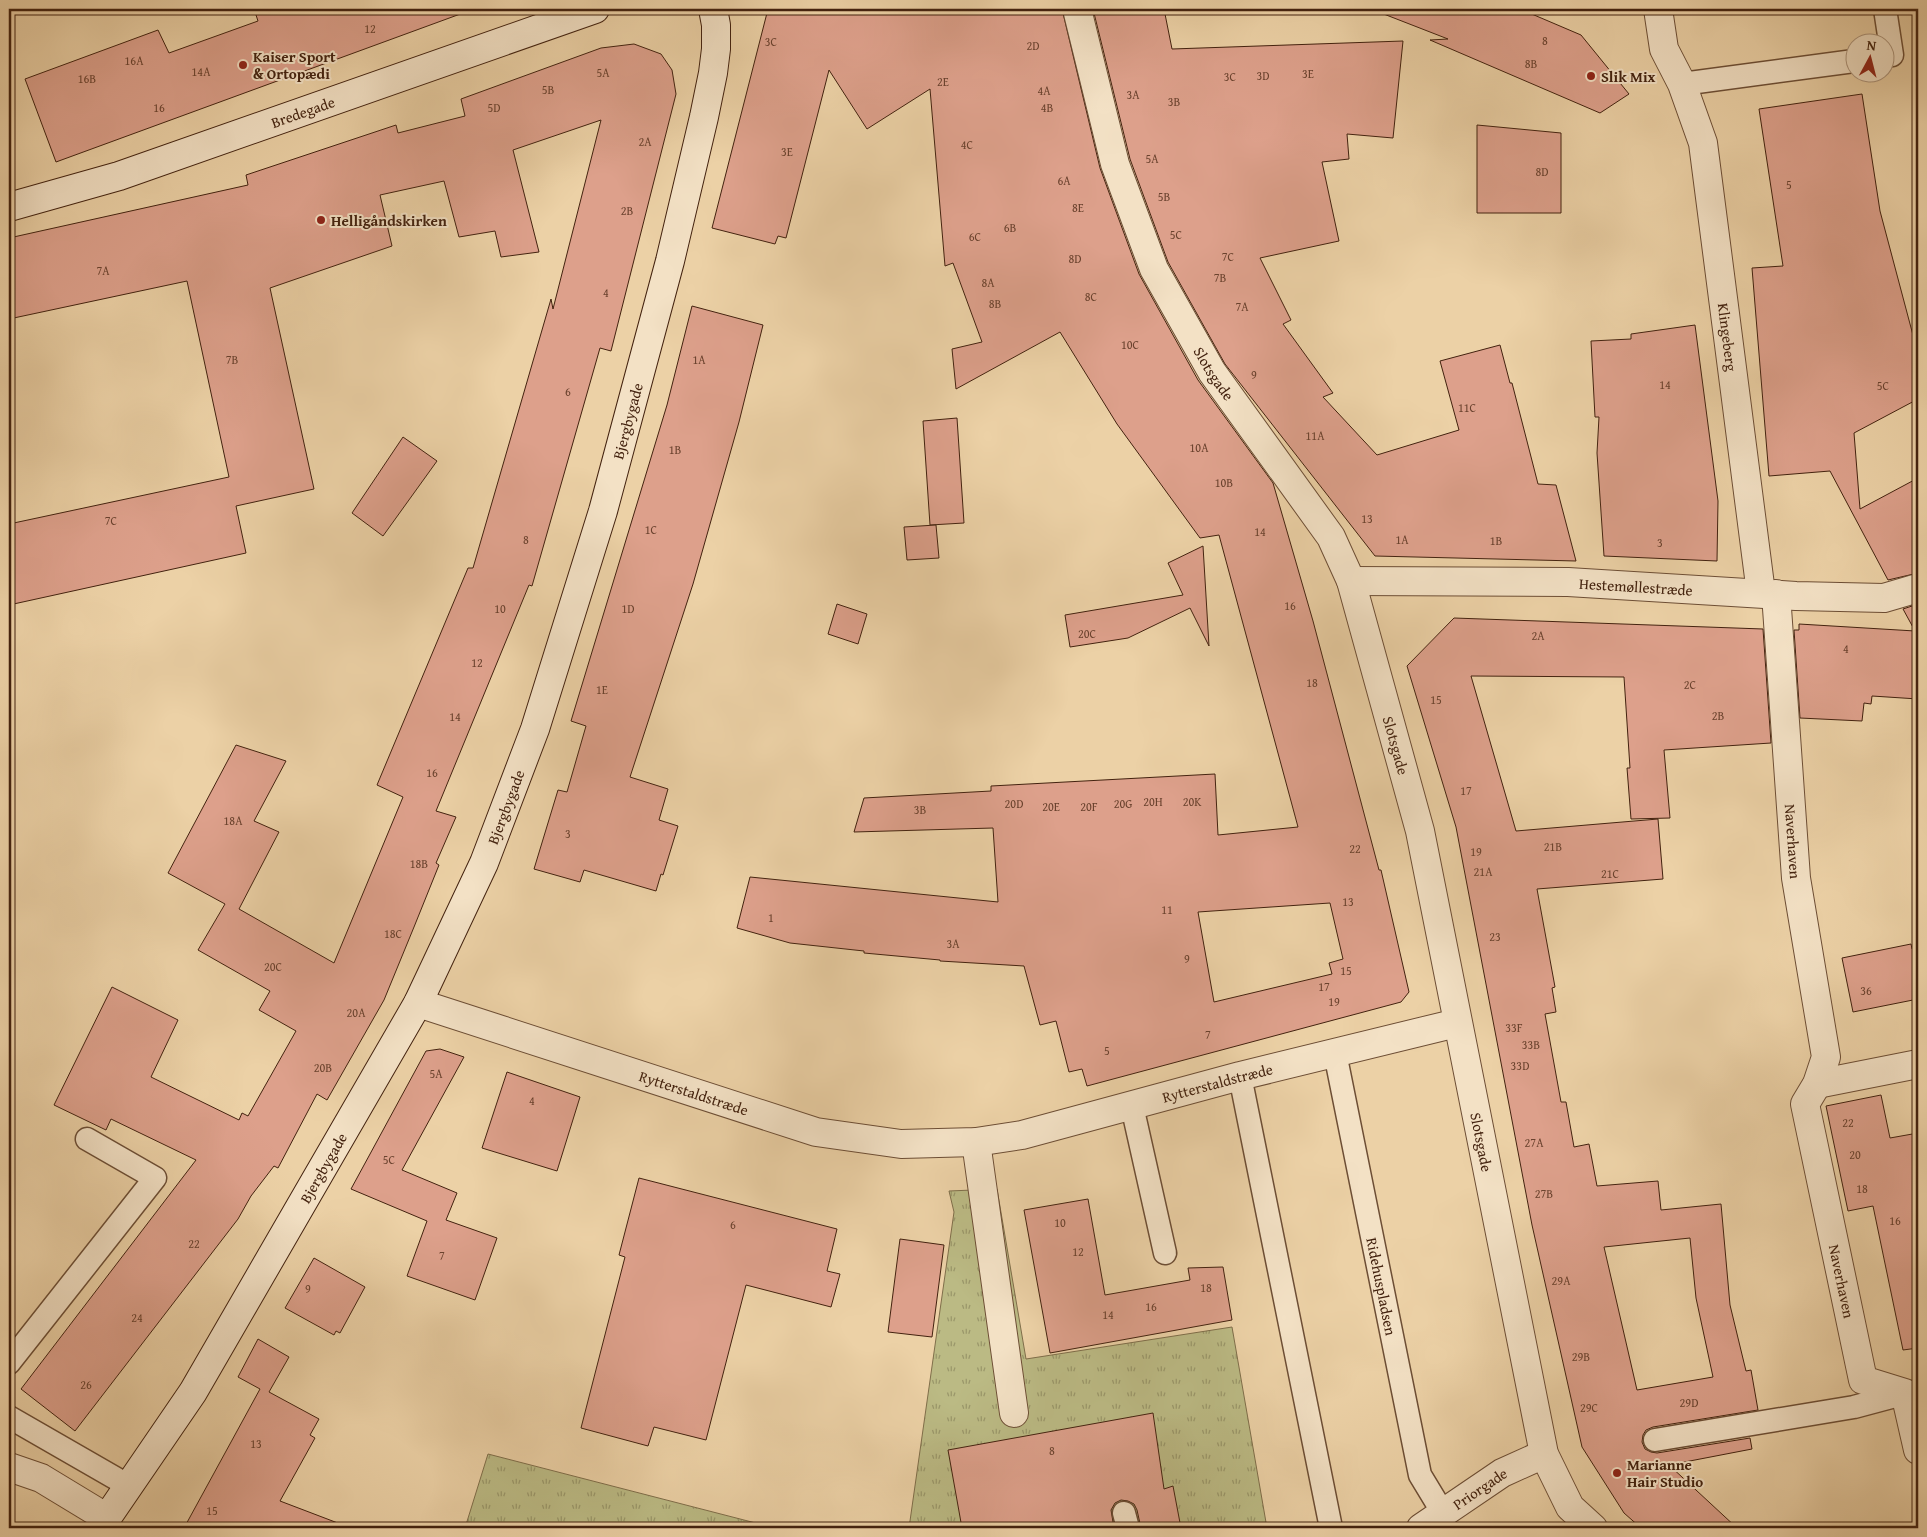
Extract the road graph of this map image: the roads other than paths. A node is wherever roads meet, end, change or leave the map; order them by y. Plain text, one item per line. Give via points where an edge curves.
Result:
1 (595, 9) edge
2 (713, 9) edge
3 (1077, 9) edge
4 (1658, 9) edge
5 (1885, 9) edge
6 (1888, 32) edge
7 (1844, 61) edge
8 (1682, 84) junction
9 (9, 203) edge
10 (1350, 581) junction
11 (1918, 588) edge
12 (1769, 594) junction
13 (418, 1003) junction
14 (1457, 1023) junction
15 (1335, 1053) junction
16 (1918, 1064) edge
17 (1240, 1076) junction
18 (1817, 1084) junction
19 (1132, 1106) junction
20 (87, 1139) dead end
21 (976, 1142) junction
22 (1165, 1253) dead end
23 (9, 1363) edge
24 (1912, 1391) edge
25 (1014, 1413) dead end
26 (9, 1417) edge
27 (1655, 1440) dead end
28 (1918, 1450) edge
29 (1544, 1454) junction
30 (9, 1467) edge
31 (129, 1486) junction
32 (1432, 1521) edge
33 (104, 1523) edge
34 (1331, 1528) edge
35 (1593, 1528) edge

1 - 9 street, Bredegade via 119,176
2 - 13 street, Bjergbygade via 716,49 704,117 670,261 603,511 535,729 484,863
3 - 10 street, Slotsgade via 1115,164 1154,269 1212,372 1331,537
4 - 8 street, Klingeberg via 1664,49
5 - 6 lane
7 - 8 lane
8 - 12 street, Klingeberg via 1703,143
10 - 12 street, Hestemøllestræde via 1568,582
10 - 14 street, Slotsgade via 1420,831
11 - 12 street, Hestemøllestræde via 1884,598
12 - 18 street, Naverhaven via 1796,878 1826,1057
13 - 21 street, Rytterstaldstræde via 816,1132 900,1144
13 - 31 street, Bjergbygade via 193,1392
14 - 15 street, Rytterstaldstræde
14 - 29 street, Slotsgade
15 - 17 street, Rytterstaldstræde
15 - 32 lane, Ridehuspladsen
16 - 18 street
17 - 19 street, Rytterstaldstræde
17 - 34 lane
18 - 24 street, Naverhaven via 1805,1104 1863,1380
19 - 21 street, Rytterstaldstræde via 1022,1135
19 - 22 lane
20 - 23 lane via 155,1178
21 - 25 street
24 - 27 lane via 1854,1407
24 - 28 street
26 - 31 lane
29 - 32 street, Priorgade via 1502,1473
29 - 35 street, Slotsgade via 1570,1507
30 - 33 street via 41,1478
31 - 33 street, Bjergbygade

